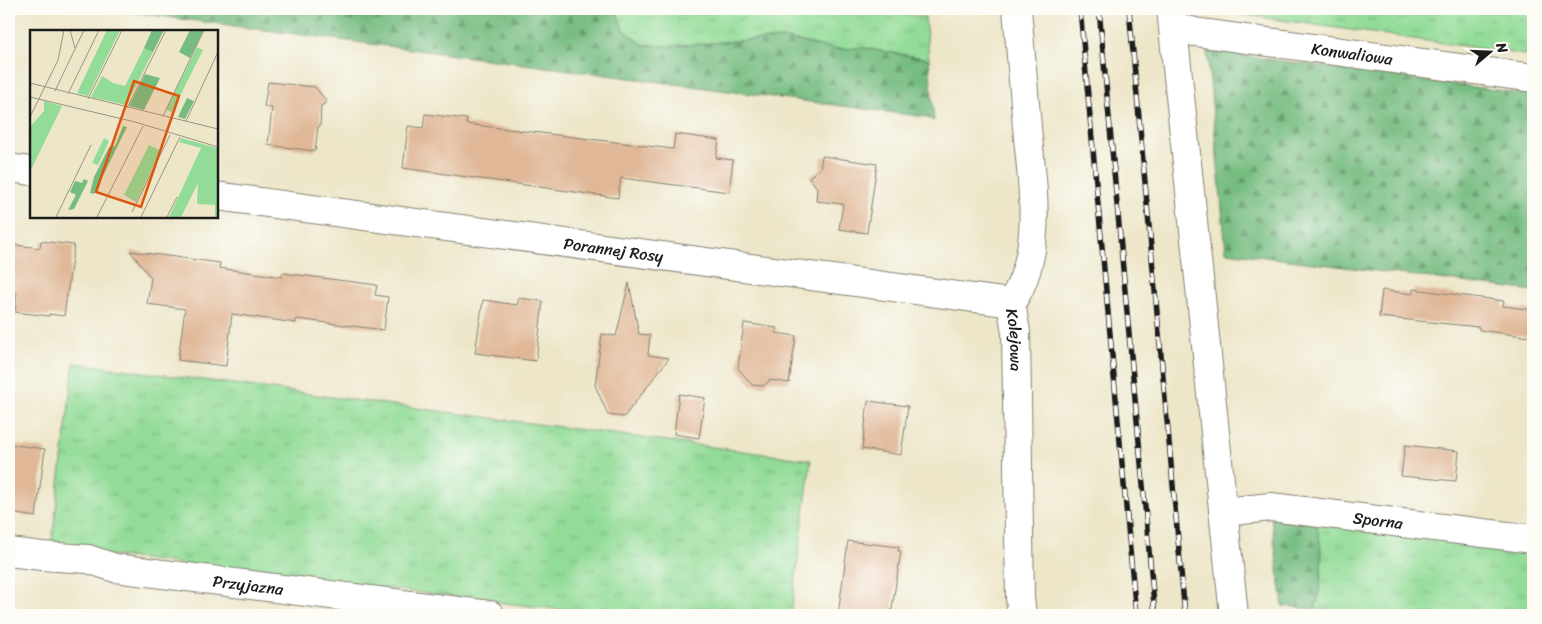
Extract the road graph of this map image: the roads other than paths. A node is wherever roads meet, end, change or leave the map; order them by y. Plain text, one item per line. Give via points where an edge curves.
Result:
1 (1017, 9) edge
2 (1172, 18) edge
3 (1533, 78) edge
4 (9, 168) edge
5 (30, 171) edge
6 (218, 196) edge
7 (1011, 303) junction
8 (1222, 512) junction
9 (1533, 539) edge
10 (9, 552) edge
11 (490, 615) edge
12 (1022, 615) edge
13 (1234, 615) edge

1 - 7 street, Kolejowa via 1033,196 1033,231 1020,290
2 - 3 street, Konwaliowa via 1195,32
2 - 8 street
4 - 5 street
6 - 7 street, Porannej Rosy
7 - 12 street, Kolejowa via 1016,332
8 - 9 street, Sporna via 1271,507
8 - 13 street
10 - 11 street, Przyjazna via 88,559 115,568

